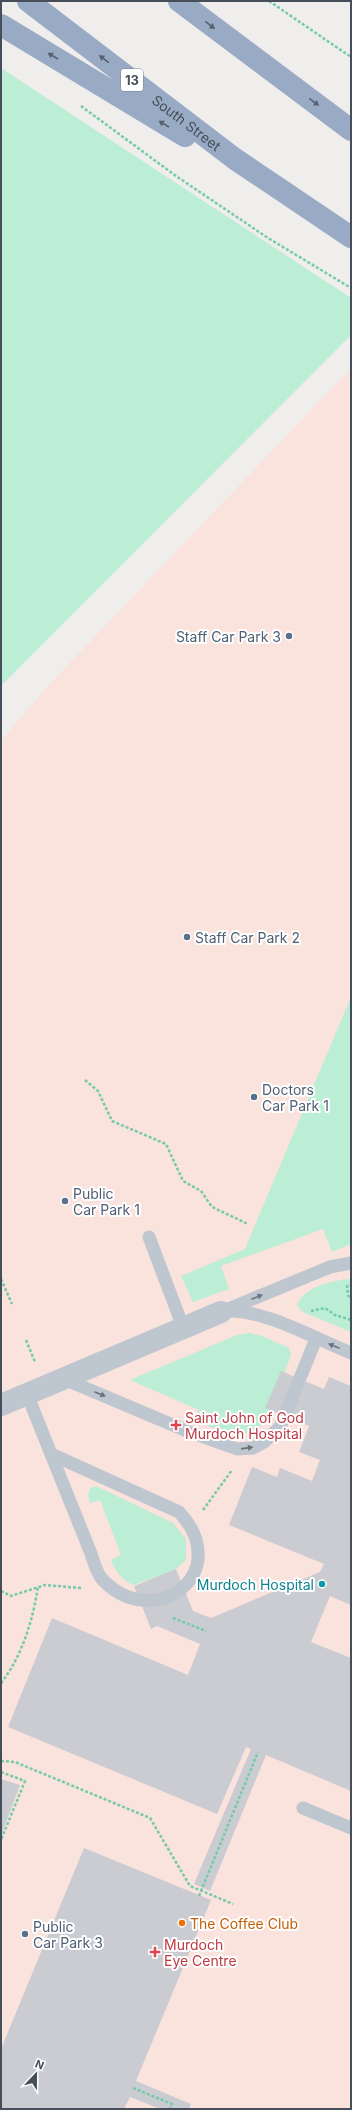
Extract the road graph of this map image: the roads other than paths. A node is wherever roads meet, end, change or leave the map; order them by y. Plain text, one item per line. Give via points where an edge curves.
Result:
1 (28, 1) edge
2 (179, 1) edge
3 (1, 24) edge
4 (351, 130) edge
5 (346, 234) edge
6 (149, 1237) dead end
7 (351, 1263) edge
8 (221, 1312) junction
9 (183, 1327) junction
10 (316, 1339) junction
11 (351, 1353) edge
12 (64, 1379) junction
13 (27, 1394) junction
14 (1, 1405) edge
15 (51, 1454) junction
16 (303, 1808) dead end
17 (351, 1828) edge

5 -> 1 highway, South Street / 13 via 235,159
2 -> 4 highway
5 -> 3 highway
6 - 9 lane
8 -> 7 lane via 330,1267
8 - 9 street
8 - 10 lane via 243,1311 261,1315
9 - 12 street
11 -> 10 lane
12 -> 10 lane via 187,1431 237,1449 253,1448 264,1442 280,1427
12 - 13 street
13 - 14 street
13 - 15 lane
15 - 15 lane via 179,1512 191,1525 199,1550 194,1576 182,1590 162,1599 140,1601 119,1592 101,1578
16 - 17 lane

